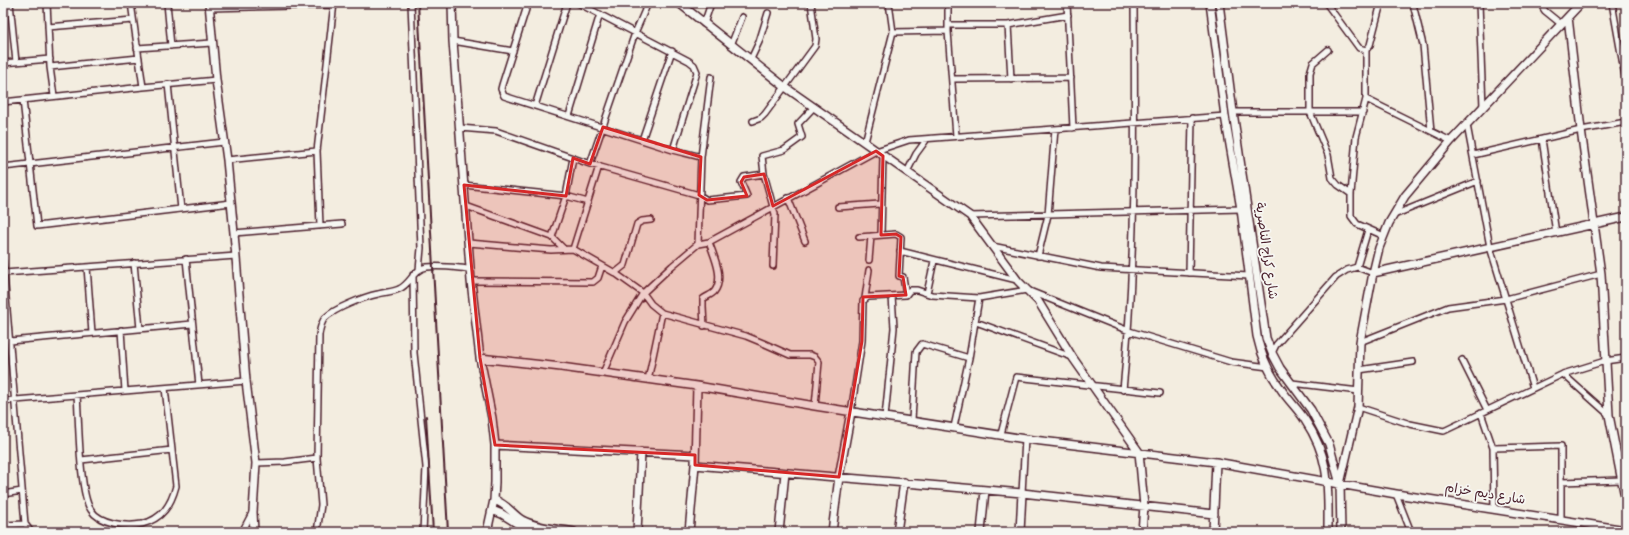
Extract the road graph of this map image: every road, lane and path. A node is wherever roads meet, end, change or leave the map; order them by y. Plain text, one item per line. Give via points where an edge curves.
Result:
1 (10, 3) edge
2 (47, 3) edge
3 (131, 3) edge
4 (167, 3) edge
5 (411, 3) edge
6 (452, 3) edge
7 (528, 3) edge
8 (567, 3) edge
9 (578, 3) edge
10 (648, 3) edge
11 (679, 3) edge
12 (711, 3) edge
13 (811, 3) edge
14 (889, 3) edge
15 (948, 3) edge
16 (1067, 3) edge
17 (1134, 3) edge
18 (1210, 3) edge
19 (1219, 3) edge
20 (1326, 3) edge
21 (1381, 3) edge
22 (1479, 3) edge
23 (1543, 3) edge
24 (1581, 3) edge
25 (1612, 3) edge
26 (334, 4) edge
27 (1413, 4) edge
28 (209, 6) edge
29 (768, 13) dead end
30 (600, 14) junction
31 (1068, 15) junction
32 (742, 17) dead end
33 (1568, 17) junction
34 (133, 20) junction
35 (704, 24) junction
36 (1561, 24) junction
37 (1008, 25) junction
38 (948, 26) junction
39 (48, 27) junction
40 (893, 32) junction
41 (948, 32) junction
42 (635, 33) junction
43 (453, 41) junction
44 (212, 43) junction
45 (731, 45) junction
46 (171, 46) junction
47 (138, 48) junction
48 (1328, 50) dead end
49 (1366, 50) junction
50 (512, 51) junction
51 (672, 51) junction
52 (139, 58) junction
53 (50, 59) junction
54 (751, 59) junction
55 (16, 62) junction
56 (3, 64) edge
57 (50, 67) junction
58 (711, 77) dead end
59 (1071, 78) junction
60 (952, 79) junction
61 (1011, 79) junction
62 (216, 80) junction
63 (1626, 82) edge
64 (168, 84) junction
65 (143, 86) junction
66 (785, 86) junction
67 (54, 96) junction
68 (1366, 99) junction
69 (23, 100) junction
70 (3, 102) edge
71 (535, 106) junction
72 (814, 107) junction
73 (1483, 107) junction
74 (1233, 112) junction
75 (1310, 112) junction
76 (1363, 112) junction
77 (569, 116) junction
78 (1226, 116) junction
79 (1192, 118) junction
80 (753, 121) dead end
81 (1626, 122) edge
82 (1134, 123) junction
83 (1467, 125) junction
84 (603, 127) junction
85 (460, 128) junction
86 (1073, 128) junction
87 (1055, 129) junction
88 (1582, 130) junction
89 (1431, 131) junction
90 (956, 136) junction
91 (927, 139) junction
92 (1542, 139) junction
93 (642, 140) junction
94 (1451, 141) junction
95 (224, 142) junction
96 (865, 142) junction
97 (174, 146) junction
98 (673, 150) junction
99 (317, 151) junction
100 (876, 151) junction
101 (1473, 155) junction
102 (883, 156) junction
103 (701, 157) junction
104 (573, 158) junction
105 (227, 160) junction
106 (590, 164) junction
107 (29, 165) junction
108 (599, 166) junction
109 (3, 167) edge
110 (907, 172) junction
111 (764, 174) junction
112 (1478, 181) junction
113 (464, 185) junction
114 (1351, 194) junction
115 (699, 195) junction
116 (566, 196) junction
117 (788, 198) junction
118 (588, 202) junction
119 (231, 203) junction
120 (880, 204) junction
121 (466, 206) junction
122 (773, 206) junction
123 (838, 207) dead end
124 (181, 209) junction
125 (1241, 209) junction
126 (1191, 211) junction
127 (1132, 212) junction
128 (1048, 215) junction
129 (1394, 215) junction
130 (970, 216) junction
131 (1626, 217) edge
132 (651, 220) dead end
133 (342, 224) dead end
134 (1595, 224) junction
135 (320, 226) junction
136 (1368, 230) junction
137 (1556, 232) junction
138 (234, 233) junction
139 (881, 235) junction
140 (871, 236) junction
141 (1384, 236) junction
142 (552, 237) junction
143 (859, 237) dead end
144 (805, 241) dead end
145 (709, 242) junction
146 (468, 243) junction
147 (698, 244) junction
148 (992, 246) junction
149 (1490, 247) junction
150 (563, 248) junction
151 (573, 249) junction
152 (900, 251) junction
153 (236, 256) junction
154 (1038, 256) junction
155 (186, 259) junction
156 (869, 260) dead end
157 (934, 260) junction
158 (3, 262) edge
159 (134, 263) junction
160 (602, 266) junction
161 (774, 266) dead end
162 (88, 267) junction
163 (1358, 267) junction
164 (470, 269) junction
165 (1131, 269) junction
166 (419, 270) junction
167 (869, 270) dead end
168 (4, 273) junction
169 (615, 273) junction
170 (1189, 273) junction
171 (1373, 273) junction
172 (414, 274) junction
173 (1601, 274) junction
174 (1249, 276) junction
175 (471, 281) junction
176 (1018, 281) junction
177 (4, 286) edge
178 (1027, 290) junction
179 (643, 293) junction
180 (927, 293) junction
181 (906, 295) junction
182 (892, 296) junction
183 (865, 298) junction
184 (979, 298) junction
185 (1506, 299) junction
186 (662, 313) junction
187 (976, 322) junction
188 (192, 324) junction
189 (704, 326) junction
190 (140, 329) junction
191 (122, 330) junction
192 (1129, 331) junction
193 (92, 333) junction
194 (10, 341) junction
195 (1360, 342) junction
196 (1272, 353) junction
197 (480, 358) junction
198 (969, 358) junction
199 (1073, 358) junction
200 (1626, 358) edge
201 (1462, 360) dead end
202 (1605, 361) junction
203 (1413, 362) dead end
204 (1268, 367) junction
205 (1359, 370) junction
206 (602, 373) junction
207 (1563, 374) junction
208 (648, 380) junction
209 (246, 381) junction
210 (1292, 383) junction
211 (198, 386) junction
212 (696, 386) junction
213 (1094, 386) junction
214 (165, 388) junction
215 (1533, 388) junction
216 (1123, 390) junction
217 (125, 391) junction
218 (1359, 391) junction
219 (1160, 394) dead end
220 (77, 395) junction
221 (15, 400) junction
222 (3, 401) edge
223 (815, 406) junction
224 (1358, 407) junction
225 (1487, 410) junction
226 (851, 412) junction
227 (1481, 413) junction
228 (1609, 414) junction
229 (885, 417) junction
230 (912, 420) junction
231 (954, 427) junction
232 (1001, 434) junction
233 (1025, 438) junction
234 (495, 445) junction
235 (1493, 448) junction
236 (172, 450) junction
237 (641, 452) junction
238 (1139, 452) junction
239 (695, 455) junction
240 (317, 458) junction
241 (81, 460) junction
242 (1216, 462) junction
243 (256, 463) junction
244 (695, 465) junction
245 (785, 473) junction
246 (839, 477) junction
247 (1622, 480) junction
248 (904, 482) junction
249 (1328, 482) junction
250 (1561, 482) junction
251 (1340, 484) junction
252 (985, 490) junction
253 (22, 491) junction
254 (1022, 493) junction
255 (3, 494) edge
256 (1396, 494) junction
257 (494, 500) junction
258 (1626, 502) edge
259 (1144, 506) junction
260 (1494, 509) junction
261 (492, 510) junction
262 (253, 512) junction
263 (1214, 514) junction
264 (1561, 519) junction
265 (25, 524) junction
266 (3, 525) edge
267 (1626, 530) edge
268 (31, 532) edge
269 (242, 532) edge
270 (254, 532) edge
271 (317, 532) edge
272 (423, 532) edge
273 (487, 532) edge
274 (544, 532) edge
275 (574, 532) edge
276 (637, 532) edge
277 (689, 532) edge
278 (779, 532) edge
279 (832, 532) edge
280 (897, 532) edge
281 (982, 532) edge
282 (1020, 532) edge
283 (1142, 532) edge
284 (1213, 532) edge
285 (1328, 532) edge
286 (1341, 532) edge
287 (1411, 532) edge

1 - 55 street
2 - 39 street
3 - 34 street
4 - 46 street
5 - 166 street via 421,248
6 - 43 street
7 - 50 street
8 - 71 street
9 - 30 street
10 - 42 street
11 - 35 street
12 - 35 street
13 - 66 street via 815,46
14 - 40 street
15 - 38 street
16 - 31 street
17 - 82 street
18 - 78 street, شارع كراج الناصرية
19 - 74 street, شارع كراج الناصرية
20 - 49 street via 1359,48
21 - 49 street via 1370,45
22 - 73 street
23 - 36 street via 1543,8
24 - 33 street
25 - 63 street
26 - 28 street
26 - 99 street
27 - 89 street via 1422,45
28 - 44 street
29 - 54 street
30 - 42 street
30 - 77 street
31 - 37 street
31 - 59 street
32 - 45 street
33 - 36 street
33 - 88 street
34 - 39 street
34 - 47 street
35 - 45 street
36 - 73 street
37 - 38 street
37 - 61 street
38 - 41 street
39 - 53 street
40 - 41 street
40 - 96 street
41 - 60 street
42 - 51 street
42 - 84 street
43 - 50 street
43 - 85 street
44 - 46 street
44 - 62 street
45 - 54 street
46 - 47 street
47 - 52 street
48 - 75 street via 1313,62 1311,68
49 - 68 street
50 - 71 street via 502,93 508,98
51 - 93 street
51 - 98 street via 694,65 697,72
52 - 57 street
52 - 65 street
53 - 55 street
53 - 57 street
54 - 66 street
55 - 56 street
57 - 67 street
58 - 103 street
59 - 61 street
59 - 86 street
60 - 61 street
60 - 90 street
62 - 64 street
62 - 95 street
64 - 65 street
64 - 97 street
65 - 67 street
66 - 72 street
66 - 80 street via 761,118
67 - 69 street
68 - 76 street
68 - 89 street
69 - 70 street
69 - 107 street
71 - 77 street
72 - 96 street
72 - 111 street via 798,124 802,137 784,150 762,156
73 - 83 street
74 - 75 street
74 - 196 street, شارع كراج الناصرية via 1266,338
75 - 76 street
75 - 114 street via 1328,155 1332,178
76 - 114 street via 1356,137
77 - 84 street
78 - 79 street
78 - 125 street, شارع كراج الناصرية
79 - 82 street
79 - 126 street
81 - 88 street
82 - 86 street
82 - 127 street
83 - 94 street
83 - 101 street
84 - 93 street
84 - 106 street
85 - 104 street via 496,132
85 - 113 street
86 - 87 street
87 - 90 street
87 - 128 street
88 - 92 street
88 - 134 street
89 - 94 street
90 - 91 street
91 - 100 street via 909,140
91 - 110 street
92 - 101 street
92 - 137 street
93 - 98 street
94 - 129 street via 1405,196
95 - 97 street
95 - 105 street
96 - 100 street
97 - 107 street
97 - 124 street
98 - 103 street
99 - 105 street
99 - 135 street
100 - 102 street
100 - 117 street
101 - 112 street
102 - 110 street
102 - 120 street
103 - 115 street
104 - 106 street
104 - 116 street
105 - 119 street
106 - 108 street
107 - 109 street
107 - 124 street via 36,226
108 - 115 street
108 - 118 street
110 - 130 street
111 - 115 street via 744,177 742,182 747,196 707,200
111 - 122 street
112 - 129 street
112 - 149 street
113 - 116 street
113 - 121 street
114 - 136 street via 1352,220
115 - 147 street
116 - 118 street
116 - 142 street
117 - 122 street
117 - 144 street
118 - 151 street
119 - 124 street
119 - 138 street
120 - 123 street
120 - 139 street
121 - 142 street
121 - 146 street
122 - 145 street
122 - 161 street via 776,221
125 - 126 street
125 - 174 street, شارع كراج الناصرية
126 - 127 street
126 - 170 street
127 - 128 street
127 - 165 street
128 - 130 street
128 - 154 street
129 - 141 street
130 - 148 street
131 - 134 street
132 - 169 street via 637,224 626,265
133 - 135 street
134 - 137 street
134 - 173 street
135 - 138 street
136 - 141 street
136 - 163 street
137 - 149 street
138 - 153 street
139 - 140 street
139 - 152 street via 899,235
140 - 143 street
140 - 156 street
141 - 171 street
142 - 150 street
145 - 147 street
145 - 189 street via 718,282 712,294 703,299
146 - 150 street via 552,250
146 - 164 street
147 - 179 street
148 - 154 street
148 - 176 street
149 - 171 street
149 - 185 street
150 - 151 street
151 - 160 street
152 - 157 street
152 - 181 street via 899,276 903,277
153 - 155 street
153 - 209 street
154 - 165 street via 1101,268
155 - 159 street
155 - 188 street
157 - 176 street
157 - 180 street
158 - 168 street
159 - 162 street
159 - 190 street
160 - 169 street
160 - 175 street via 598,278 593,282
162 - 168 street
162 - 193 street
163 - 171 street
163 - 196 street via 1336,277 1276,345
164 - 166 street via 426,267
164 - 175 street
165 - 170 street
165 - 192 street
166 - 172 street
167 - 183 street
168 - 177 street
169 - 179 street
170 - 174 street
171 - 195 street
172 - 240 street via 399,290 358,300 324,319 319,335
172 - 272 street via 414,353 426,467
173 - 185 street
173 - 202 street
174 - 204 street, شارع كراج الناصرية via 1260,352
175 - 197 street
176 - 178 street
177 - 194 street
178 - 184 street
178 - 192 street
178 - 199 street via 1038,301
179 - 186 street
179 - 206 street via 625,322
180 - 181 street via 910,290
180 - 184 street
181 - 182 street
182 - 183 street
182 - 229 street via 894,328
183 - 226 street via 862,341
184 - 187 street
185 - 195 street via 1448,307
185 - 215 street
186 - 189 street
186 - 208 street
187 - 198 street
187 - 199 street
188 - 190 street
188 - 211 street
189 - 223 street via 746,336 790,355 815,357 819,362
190 - 191 street
191 - 193 street
191 - 217 street
192 - 204 street via 1231,362
192 - 216 street
193 - 194 street
194 - 221 street
195 - 205 street
196 - 210 street, شارع كراج الناصرية
197 - 206 street, شارع ديم خزام
197 - 234 street
198 - 230 street via 922,344 918,347 914,371
198 - 231 street
199 - 213 street
200 - 202 street
201 - 225 street
202 - 207 street
202 - 228 street
203 - 205 street
204 - 249 street, شارع كراج الناصرية via 1312,432 1323,457
205 - 218 street
206 - 208 street, شارع ديم خزام
207 - 215 street
207 - 228 street
208 - 212 street, شارع ديم خزام
209 - 211 street
209 - 243 street
210 - 218 street
210 - 251 street, شارع كراج الناصرية via 1312,410 1324,433 1334,458
211 - 214 street
212 - 223 street, شارع ديم خزام
212 - 239 street
213 - 216 street
213 - 232 street via 1016,377
213 - 238 street
214 - 217 street
214 - 236 street
215 - 225 street
216 - 219 street
217 - 220 street
218 - 224 street
220 - 221 street
220 - 241 street
221 - 222 street
221 - 253 street
223 - 226 street, شارع ديم خزام
224 - 227 street via 1410,424 1444,431
224 - 251 street
225 - 227 street
226 - 229 street, شارع ديم خزام
226 - 246 street
227 - 235 street
228 - 247 street
229 - 230 street, شارع ديم خزام
230 - 231 street, شارع ديم خزام
231 - 232 street, شارع ديم خزام
232 - 233 street, شارع ديم خزام
233 - 238 street, شارع ديم خزام
233 - 254 street
234 - 237 street
234 - 257 street
235 - 250 street via 1561,446
235 - 260 street
236 - 241 street
236 - 241 street via 176,486 173,499 166,510 154,520 134,526 105,521 92,512 86,503
237 - 239 street
237 - 276 street
238 - 242 street, شارع ديم خزام
238 - 259 street
239 - 244 street
240 - 243 street
240 - 271 street via 321,505
242 - 249 street, شارع ديم خزام
242 - 263 street
243 - 262 street
244 - 245 street
244 - 277 street
245 - 246 street
245 - 278 street
246 - 248 street
246 - 279 street
247 - 250 street
247 - 258 street
248 - 252 street
248 - 280 street
249 - 251 street, شارع ديم خزام
249 - 285 street, شارع كراج الناصرية
250 - 264 street
251 - 256 street, شارع ديم خزام
251 - 286 street
252 - 254 street
252 - 281 street
253 - 255 street
253 - 265 street
254 - 259 street
254 - 282 street
256 - 260 street, شارع ديم خزام
256 - 287 street
257 - 261 street
257 - 275 street via 530,523
259 - 263 street
259 - 283 street
260 - 264 street, شارع ديم خزام
261 - 273 street
261 - 274 street via 521,526
262 - 269 street
262 - 270 street
263 - 284 street
264 - 267 street, شارع ديم خزام
265 - 266 street
265 - 268 street

